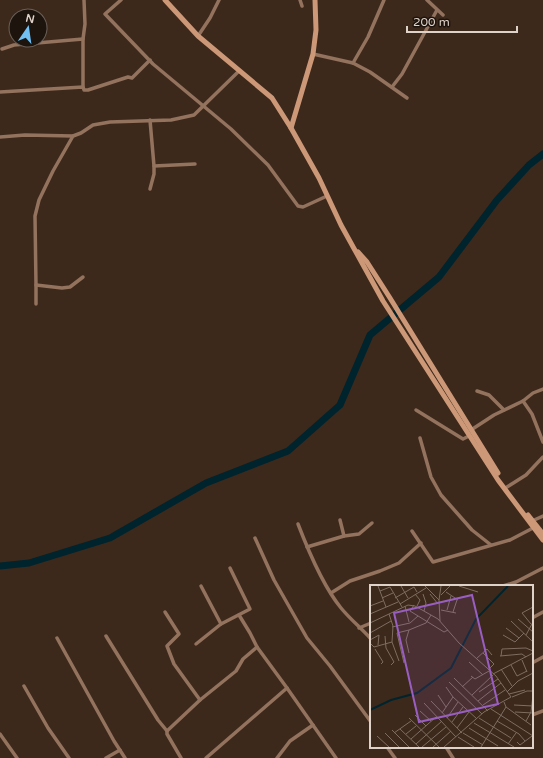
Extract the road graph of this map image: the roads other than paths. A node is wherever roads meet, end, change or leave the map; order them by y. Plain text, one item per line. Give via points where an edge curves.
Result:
1 (84, 0) edge
2 (121, 0) edge
3 (165, 0) edge
4 (219, 0) edge
5 (300, 0) edge
6 (316, 0) edge
7 (384, 0) edge
8 (427, 0) edge
9 (302, 6) dead end
10 (437, 10) junction
11 (443, 14) dead end
12 (198, 36) junction
13 (83, 39) junction
14 (2, 49) dead end
15 (313, 54) junction
16 (150, 60) junction
17 (353, 63) junction
18 (239, 71) junction
19 (83, 87) junction
20 (392, 87) junction
21 (0, 92) edge
22 (406, 98) dead end
23 (204, 107) junction
24 (150, 120) junction
25 (291, 128) junction
26 (73, 136) junction
27 (0, 138) edge
28 (194, 164) dead end
29 (154, 166) junction
30 (150, 189) dead end
31 (327, 196) junction
32 (355, 248) junction
33 (84, 277) dead end
34 (36, 285) junction
35 (36, 304) dead end
36 (543, 389) edge
37 (477, 391) dead end
38 (523, 401) junction
39 (416, 410) dead end
40 (504, 410) junction
41 (471, 430) junction
42 (469, 436) junction
43 (420, 438) dead end
44 (543, 442) edge
45 (543, 457) edge
46 (506, 487) junction
47 (543, 516) edge
48 (340, 520) dead end
49 (532, 521) junction
50 (372, 523) dead end
51 (298, 524) dead end
52 (533, 528) junction
53 (412, 531) dead end
54 (543, 534) edge
55 (344, 536) junction
56 (254, 538) dead end
57 (543, 540) edge
58 (421, 543) junction
59 (492, 545) junction
60 (307, 547) junction
61 (230, 568) dead end
62 (543, 568) edge
63 (506, 585) edge
64 (201, 586) dead end
65 (331, 594) junction
66 (165, 612) dead end
67 (543, 612) edge
68 (238, 615) junction
69 (533, 617) edge
70 (370, 623) edge
71 (221, 624) junction
72 (359, 628) junction
73 (106, 636) dead end
74 (57, 638) dead end
75 (370, 638) edge
76 (196, 644) dead end
77 (257, 647) junction
78 (543, 657) edge
79 (533, 662) edge
80 (24, 686) dead end
81 (287, 688) junction
82 (200, 700) junction
83 (543, 711) edge
84 (533, 714) edge
85 (370, 721) edge
86 (313, 725) junction
87 (166, 731) junction
88 (0, 734) edge
89 (388, 748) edge
90 (447, 748) edge
91 (120, 750) junction
92 (17, 758) edge
93 (69, 758) edge
94 (106, 758) edge
95 (125, 758) edge
96 (181, 758) edge
97 (206, 758) edge
98 (277, 758) edge
99 (336, 758) edge
100 (394, 758) edge
101 (453, 758) edge

1 - 13 street via 86,24
2 - 16 street via 105,14
3 - 12 street
4 - 12 street
5 - 9 street
6 - 15 street
7 - 17 street
8 - 10 street
10 - 11 street
10 - 20 street
12 - 18 street
13 - 14 street via 14,45
13 - 19 street
15 - 17 street
15 - 25 street
16 - 19 street via 132,78 128,77 88,90 84,90
16 - 23 street
17 - 20 street
18 - 23 street
18 - 25 street via 272,98
19 - 21 street
20 - 22 street
23 - 24 street via 187,117
23 - 31 street via 268,165 298,206 303,207
24 - 26 street via 103,123
24 - 29 street
25 - 31 street
26 - 27 street via 25,135
26 - 34 street via 39,200 36,216
28 - 29 street
29 - 30 street
31 - 32 street
32 - 41 street via 390,298
32 - 42 street via 383,301
33 - 34 street via 70,287
34 - 35 street
36 - 38 street
37 - 40 street via 490,395
38 - 40 street
38 - 44 street via 532,414
39 - 42 street via 463,439
40 - 41 street
41 - 46 street
42 - 52 street
43 - 59 street via 431,477 441,494 472,530
45 - 46 street via 526,475
46 - 49 street
47 - 49 street
48 - 55 street
49 - 54 street
50 - 55 street via 359,534
51 - 60 street
52 - 57 street
52 - 59 street via 510,540
53 - 58 street
55 - 60 street
56 - 85 street via 307,638
58 - 59 street via 433,562
58 - 65 street via 399,563 350,581
60 - 65 street
61 - 68 street via 250,609
62 - 63 street
64 - 71 street
65 - 72 street
66 - 82 street via 179,634 167,646 174,664
67 - 69 street
68 - 71 street
68 - 77 street
70 - 72 street
71 - 76 street
72 - 75 street
73 - 87 street
74 - 91 street
77 - 81 street
77 - 82 street via 243,659 236,671
78 - 79 street
80 - 93 street
81 - 86 street
81 - 97 street
82 - 87 street
83 - 84 street
86 - 98 street via 290,741
86 - 99 street
87 - 96 street
88 - 92 street
89 - 100 street
90 - 101 street
91 - 94 street
91 - 95 street

